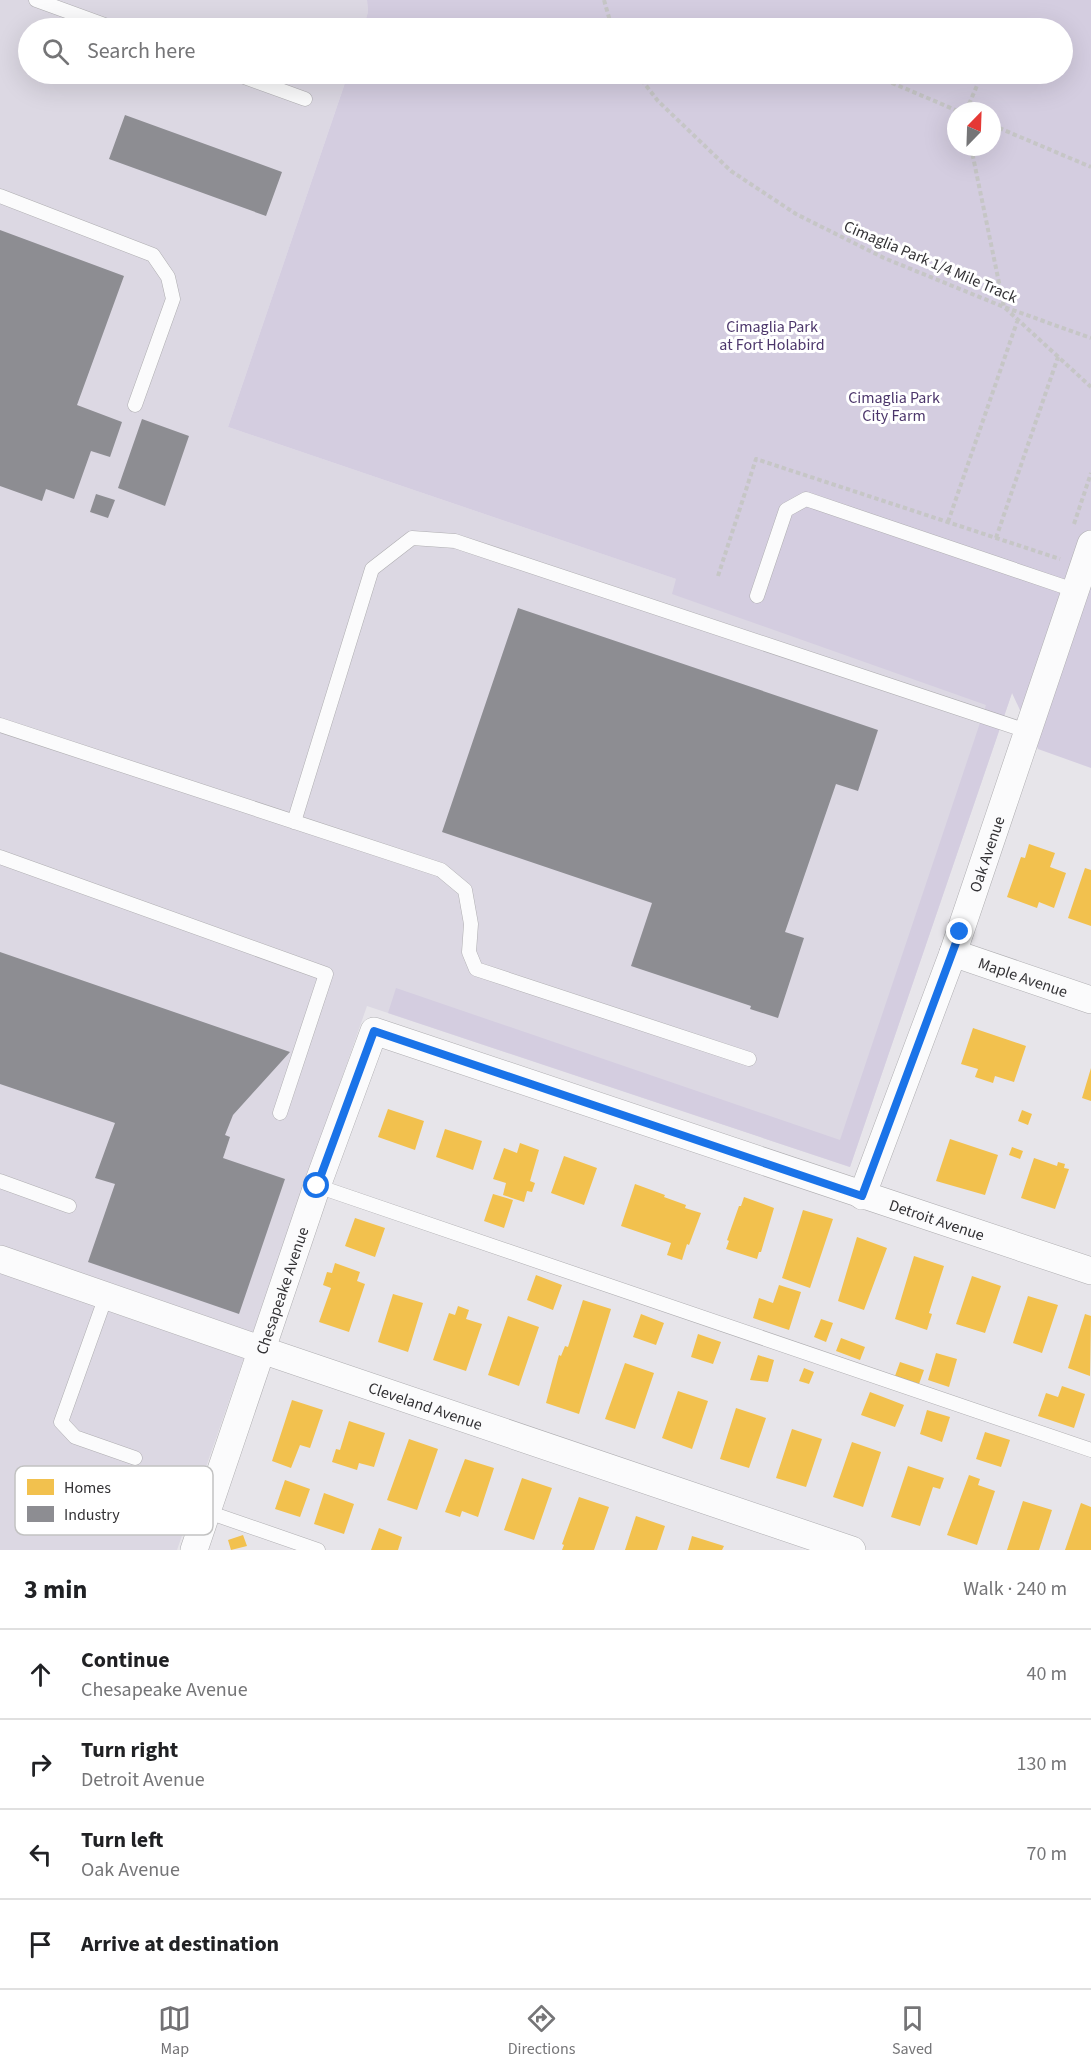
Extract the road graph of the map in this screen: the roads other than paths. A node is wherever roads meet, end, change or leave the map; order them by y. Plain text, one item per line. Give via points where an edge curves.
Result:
1 (36, 0) edge
2 (86, 18) edge
3 (264, 84) edge
4 (305, 99) dead end
5 (0, 196) edge
6 (135, 405) dead end
7 (1091, 544) edge
8 (1074, 590) junction
9 (757, 596) dead end
10 (0, 724) edge
11 (1027, 731) junction
12 (294, 822) junction
13 (0, 857) edge
14 (953, 953) junction
15 (1091, 1000) edge
16 (374, 1031) joint
17 (749, 1059) dead end
18 (280, 1113) dead end
19 (0, 1181) edge
20 (317, 1186) junction
21 (862, 1196) junction
22 (69, 1206) dead end
23 (0, 1259) edge
24 (1091, 1271) edge
25 (106, 1296) junction
26 (262, 1350) junction
27 (1091, 1450) edge
28 (135, 1458) dead end
29 (213, 1497) edge
30 (213, 1514) edge
31 (200, 1535) edge
32 (194, 1550) edge
33 (318, 1550) edge
34 (852, 1550) edge

1 - 2 lane
3 - 4 lane
5 - 6 lane via 153,255 168,277 173,299
7 - 8 street, Oak Avenue
8 - 9 lane via 806,499 786,510
8 - 11 street, Oak Avenue
10 - 12 lane
11 - 12 lane via 455,541 412,538 372,569
11 - 14 street, Oak Avenue
12 - 17 lane via 441,870 458,883 465,890 471,924 469,952 476,969
13 - 18 lane via 326,974
14 - 15 street, Maple Avenue
14 - 21 street, Oak Avenue
16 - 20 street, Chesapeake Avenue
16 - 21 street, Detroit Avenue
19 - 22 lane
20 - 26 street, Chesapeake Avenue
20 - 27 lane
21 - 24 street, Detroit Avenue
23 - 25 street, Cleveland Avenue
25 - 26 street, Cleveland Avenue
25 - 28 lane via 61,1422 75,1437
26 - 29 street, Chesapeake Avenue
26 - 34 street, Cleveland Avenue
30 - 33 lane
31 - 32 street, Chesapeake Avenue

